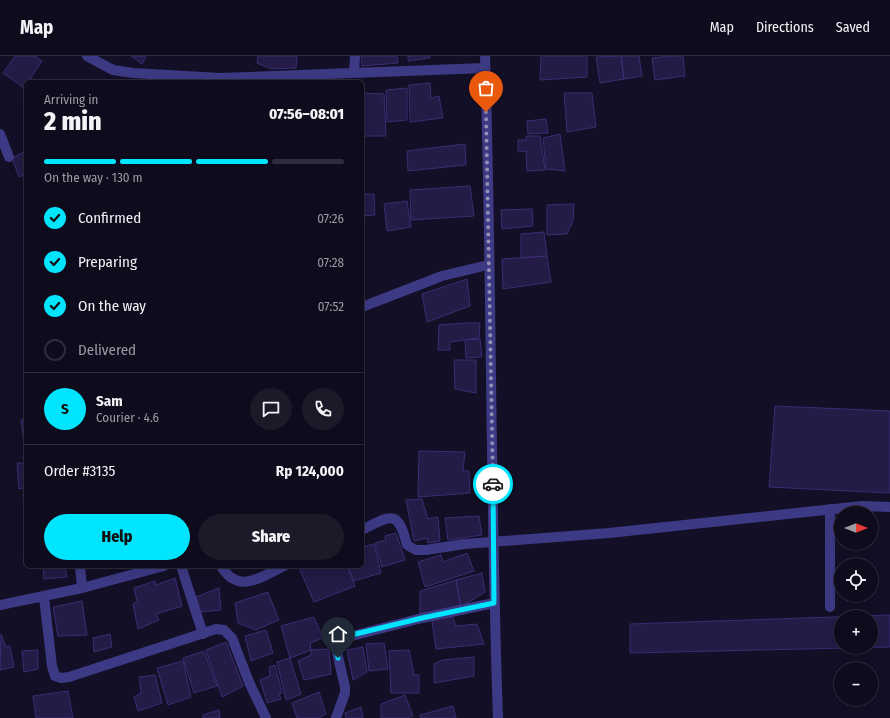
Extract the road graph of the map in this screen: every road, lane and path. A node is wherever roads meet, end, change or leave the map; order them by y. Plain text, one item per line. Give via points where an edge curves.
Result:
1 (87, 56) edge
2 (355, 56) edge
3 (485, 56) edge
4 (485, 68) junction
5 (354, 74) junction
6 (0, 134) edge
7 (9, 157) dead end
8 (488, 265) junction
9 (364, 306) edge
10 (890, 507) edge
11 (830, 509) junction
12 (364, 529) edge
13 (493, 541) junction
14 (80, 568) edge
15 (157, 568) edge
16 (183, 568) edge
17 (223, 568) edge
18 (280, 568) edge
19 (82, 588) junction
20 (44, 597) junction
21 (0, 603) edge
22 (494, 603) junction
23 (830, 607) dead end
24 (204, 634) junction
25 (266, 718) edge
26 (336, 718) edge
27 (498, 718) edge

1 - 5 street via 113,70 133,74 220,78
2 - 5 street
3 - 4 street
4 - 5 street
4 - 8 street
6 - 7 street
8 - 9 street via 442,276
8 - 13 street
10 - 11 street
11 - 13 street via 609,533
11 - 23 street
12 - 13 street via 386,518 398,520 404,530 407,545 416,550
13 - 22 street
14 - 19 street
15 - 19 street
16 - 24 street
17 - 18 street via 231,579 242,582 251,581
19 - 20 street
20 - 21 street
20 - 24 street via 52,666 55,676 61,678
22 - 26 street via 340,639 335,644 345,693
22 - 27 street
24 - 25 street via 216,629 224,630 232,638

